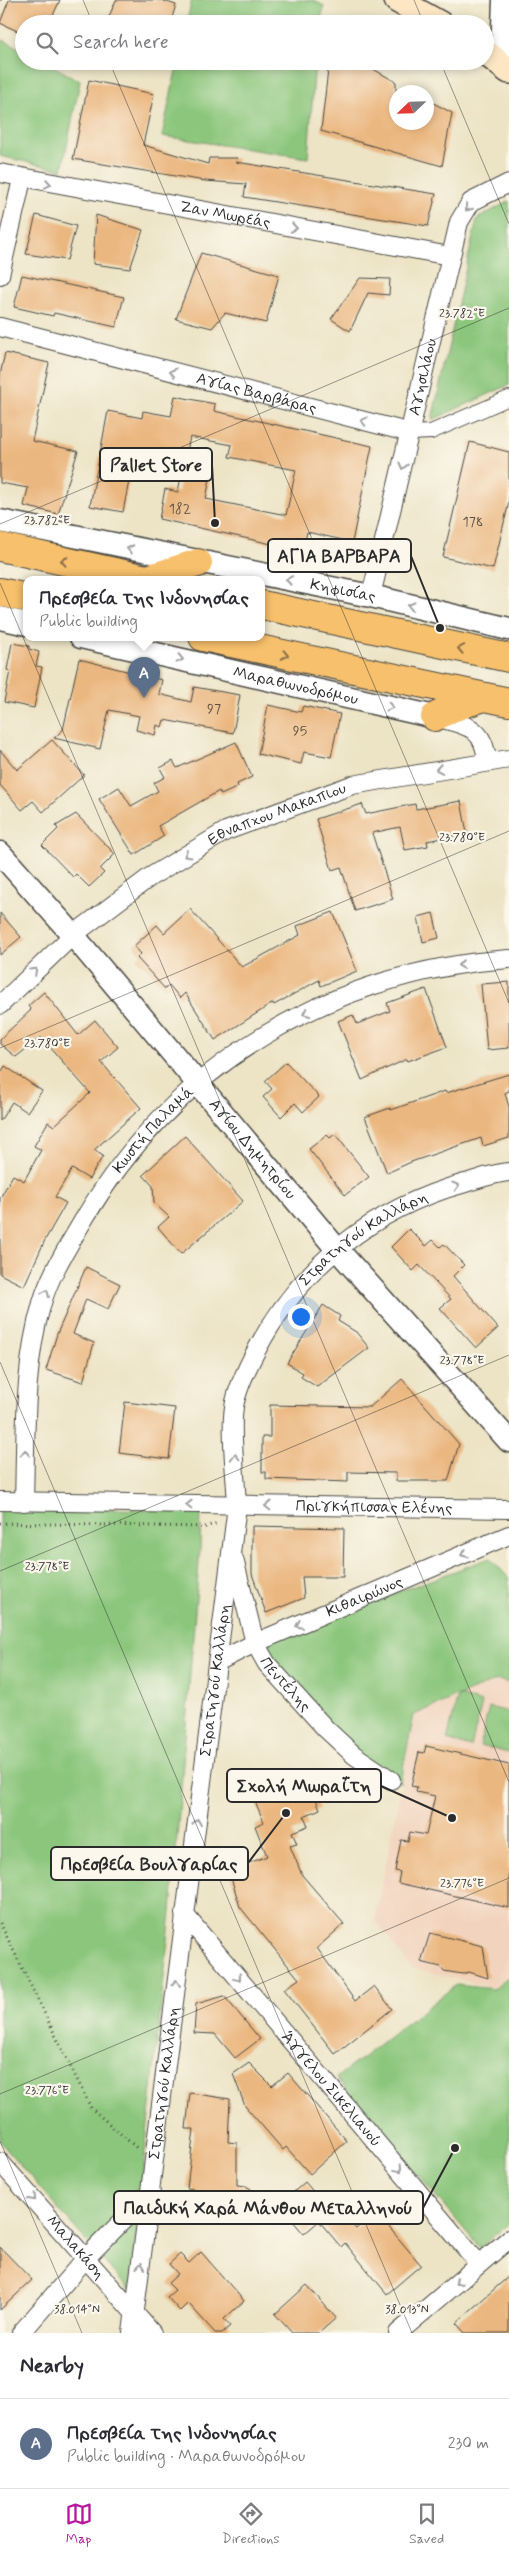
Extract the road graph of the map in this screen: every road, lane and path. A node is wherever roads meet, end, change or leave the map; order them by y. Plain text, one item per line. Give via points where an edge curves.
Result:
1 (397, 0) edge
2 (504, 0) edge
3 (424, 15) edge
4 (497, 61) edge
5 (0, 174) edge
6 (22, 179) junction
7 (509, 183) edge
8 (450, 256) junction
9 (0, 275) edge
10 (0, 327) edge
11 (509, 398) edge
12 (411, 433) junction
13 (0, 521) edge
14 (0, 547) edge
15 (198, 563) junction
16 (133, 576) edge
17 (157, 576) edge
18 (0, 592) edge
19 (371, 596) junction
20 (23, 597) edge
21 (265, 606) edge
22 (0, 618) edge
23 (23, 623) edge
24 (509, 629) edge
25 (99, 641) edge
26 (221, 641) edge
27 (509, 658) edge
28 (481, 698) junction
29 (509, 702) edge
30 (435, 717) junction
31 (509, 759) edge
32 (487, 761) junction
33 (0, 852) edge
34 (73, 934) junction
35 (509, 959) edge
36 (0, 1005) edge
37 (197, 1082) junction
38 (509, 1172) edge
39 (336, 1248) junction
40 (509, 1440) edge
41 (0, 1501) edge
42 (24, 1502) junction
43 (237, 1506) junction
44 (509, 1509) edge
45 (0, 1523) edge
46 (509, 1535) edge
47 (232, 1554) junction
48 (255, 1643) junction
49 (219, 1661) junction
50 (391, 1780) dead end
51 (184, 1914) junction
52 (0, 1924) edge
53 (0, 2162) edge
54 (155, 2165) junction
55 (151, 2192) junction
56 (509, 2239) edge
57 (86, 2258) junction
58 (479, 2264) junction
59 (135, 2314) junction
60 (21, 2333) edge
61 (132, 2333) edge
62 (152, 2333) edge
63 (398, 2333) edge

1 - 3 main road
2 - 4 street via 502,53
5 - 6 street, Ζαν Μωρεάς
6 -> 8 street, Ζαν Μωρεάς
6 - 9 street
7 -> 8 street, Αγησιλάου via 471,202 459,222
8 - 12 street, Αγησιλάου
12 -> 10 street, Αγίας Βαρβάρας
11 - 12 street, Αγίας Βαρβάρας via 431,432
12 -> 19 street, Αγησιλάου
15 -> 13 street, Κηφισίας
16 -> 14 main road
15 - 17 main road
19 -> 15 street, Κηφισίας
18 - 20 main road
24 -> 19 street, Κηφισίας
27 -> 21 main road, Κηφισίας
22 - 23 street
25 -> 30 street, Μαραθωνοδρόμου
26 -> 28 main road
28 - 29 main road
28 - 30 main road
30 - 32 street, Μαραθωνοδρόμου via 476,731 486,748
31 - 32 street, Εθναπχου Μακαπιου
32 -> 34 street, Εθναπχου Μακαπιου via 352,785 226,831 150,877
33 - 34 street, Αγίου Δημητρίου
36 -> 34 street, Εθναπχου Μακαπιου
34 - 37 street, Αγίου Δημητρίου
35 -> 37 street, Κωστή Παλαμά via 437,968 378,984 328,1003 280,1025
37 - 39 street, Αγίου Δημητρίου
42 -> 37 street, Κωστή Παλαμά via 26,1406 30,1362 42,1302 68,1246 125,1157
39 -> 38 street, Στρατηγού Καλλάρη via 370,1223 412,1201
39 - 40 street, Αγίου Δημητρίου
43 -> 39 street, Στρατηγού Καλλάρη via 234,1407 246,1370 269,1326 305,1279
41 - 42 street, Πριγκήπισσας Ελένης
43 -> 42 street, Πριγκήπισσας Ελένης
44 -> 43 street, Πριγκήπισσας Ελένης
43 - 45 path via 223,1520 205,1526
43 - 47 street, Στρατηγού Καλλάρη
46 -> 48 street, Κιθαιρώνος
47 - 48 street, Πεντέλης
47 - 49 street, Στρατηγού Καλλάρη
48 - 49 street, Κιθαιρώνος
48 - 50 street, Πεντέλης via 267,1664 325,1728 354,1755
51 -> 49 street, Στρατηγού Καλλάρη
54 -> 51 street, Στρατηγού Καλλάρη
51 -> 58 street, Άγγελου Σικελιανού
52 - 54 path via 91,2108
53 -> 57 street, Μαλακάση
54 - 55 street, Στρατηγού Καλλάρη
55 - 57 street
59 -> 55 street, Στρατηγού Καλλάρη
56 - 58 street
57 - 59 street, Μαλακάση
57 - 60 street
58 -> 63 street
59 - 61 street, Στρατηγού Καλλάρη
59 - 62 street, Μαλακάση

